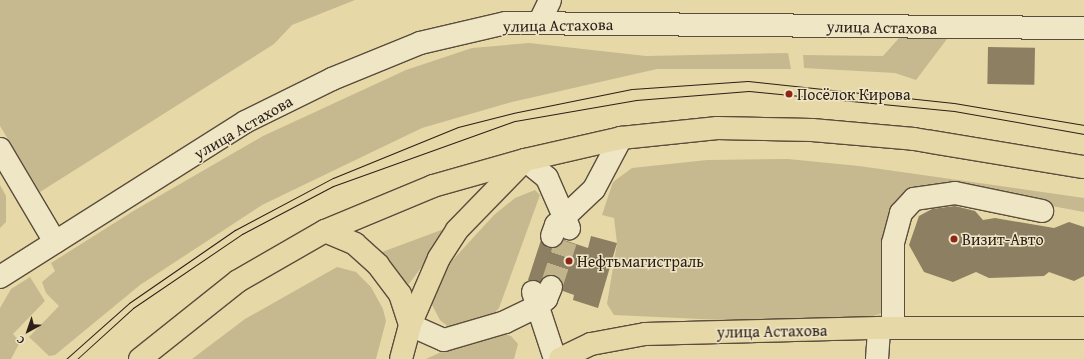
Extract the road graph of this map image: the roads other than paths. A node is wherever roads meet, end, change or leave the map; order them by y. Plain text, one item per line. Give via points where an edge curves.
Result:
1 (550, 0) edge
2 (539, 23) junction
3 (1084, 28) edge
4 (621, 138) junction
5 (0, 149) edge
6 (524, 160) junction
7 (1084, 167) edge
8 (1042, 211) dead end
9 (566, 216) junction
10 (326, 231) junction
11 (559, 239) tunnel mouth
12 (55, 242) junction
13 (0, 277) edge
14 (544, 285) tunnel mouth
15 (538, 306) junction
16 (410, 325) junction
17 (886, 328) junction
18 (1084, 328) edge
19 (140, 359) edge
20 (401, 359) edge
21 (555, 359) edge
22 (560, 359) edge
23 (877, 359) edge

1 - 2 street
2 - 3 street, улица Астахова
2 - 12 street, улица Астахова via 506,23 420,43 332,79 245,122
4 - 6 main road
4 - 7 main road via 717,128 812,130 914,139
4 - 9 street via 594,189
5 - 12 street
6 - 9 street via 547,178
6 - 10 main road via 433,186
6 - 16 main road via 457,230 439,258
8 - 17 street via 955,193 914,199 901,213 893,243
9 - 11 street via 570,231
10 - 16 main road via 355,244 378,265 400,294
10 - 19 main road via 238,281
12 - 13 street, улица Астахова
14 - 15 street via 546,299
15 - 16 street via 505,322 444,340
15 - 21 street
16 - 20 main road
17 - 18 main road, улица Астахова
17 - 22 main road, улица Астахова via 646,334 591,344
17 - 23 street

